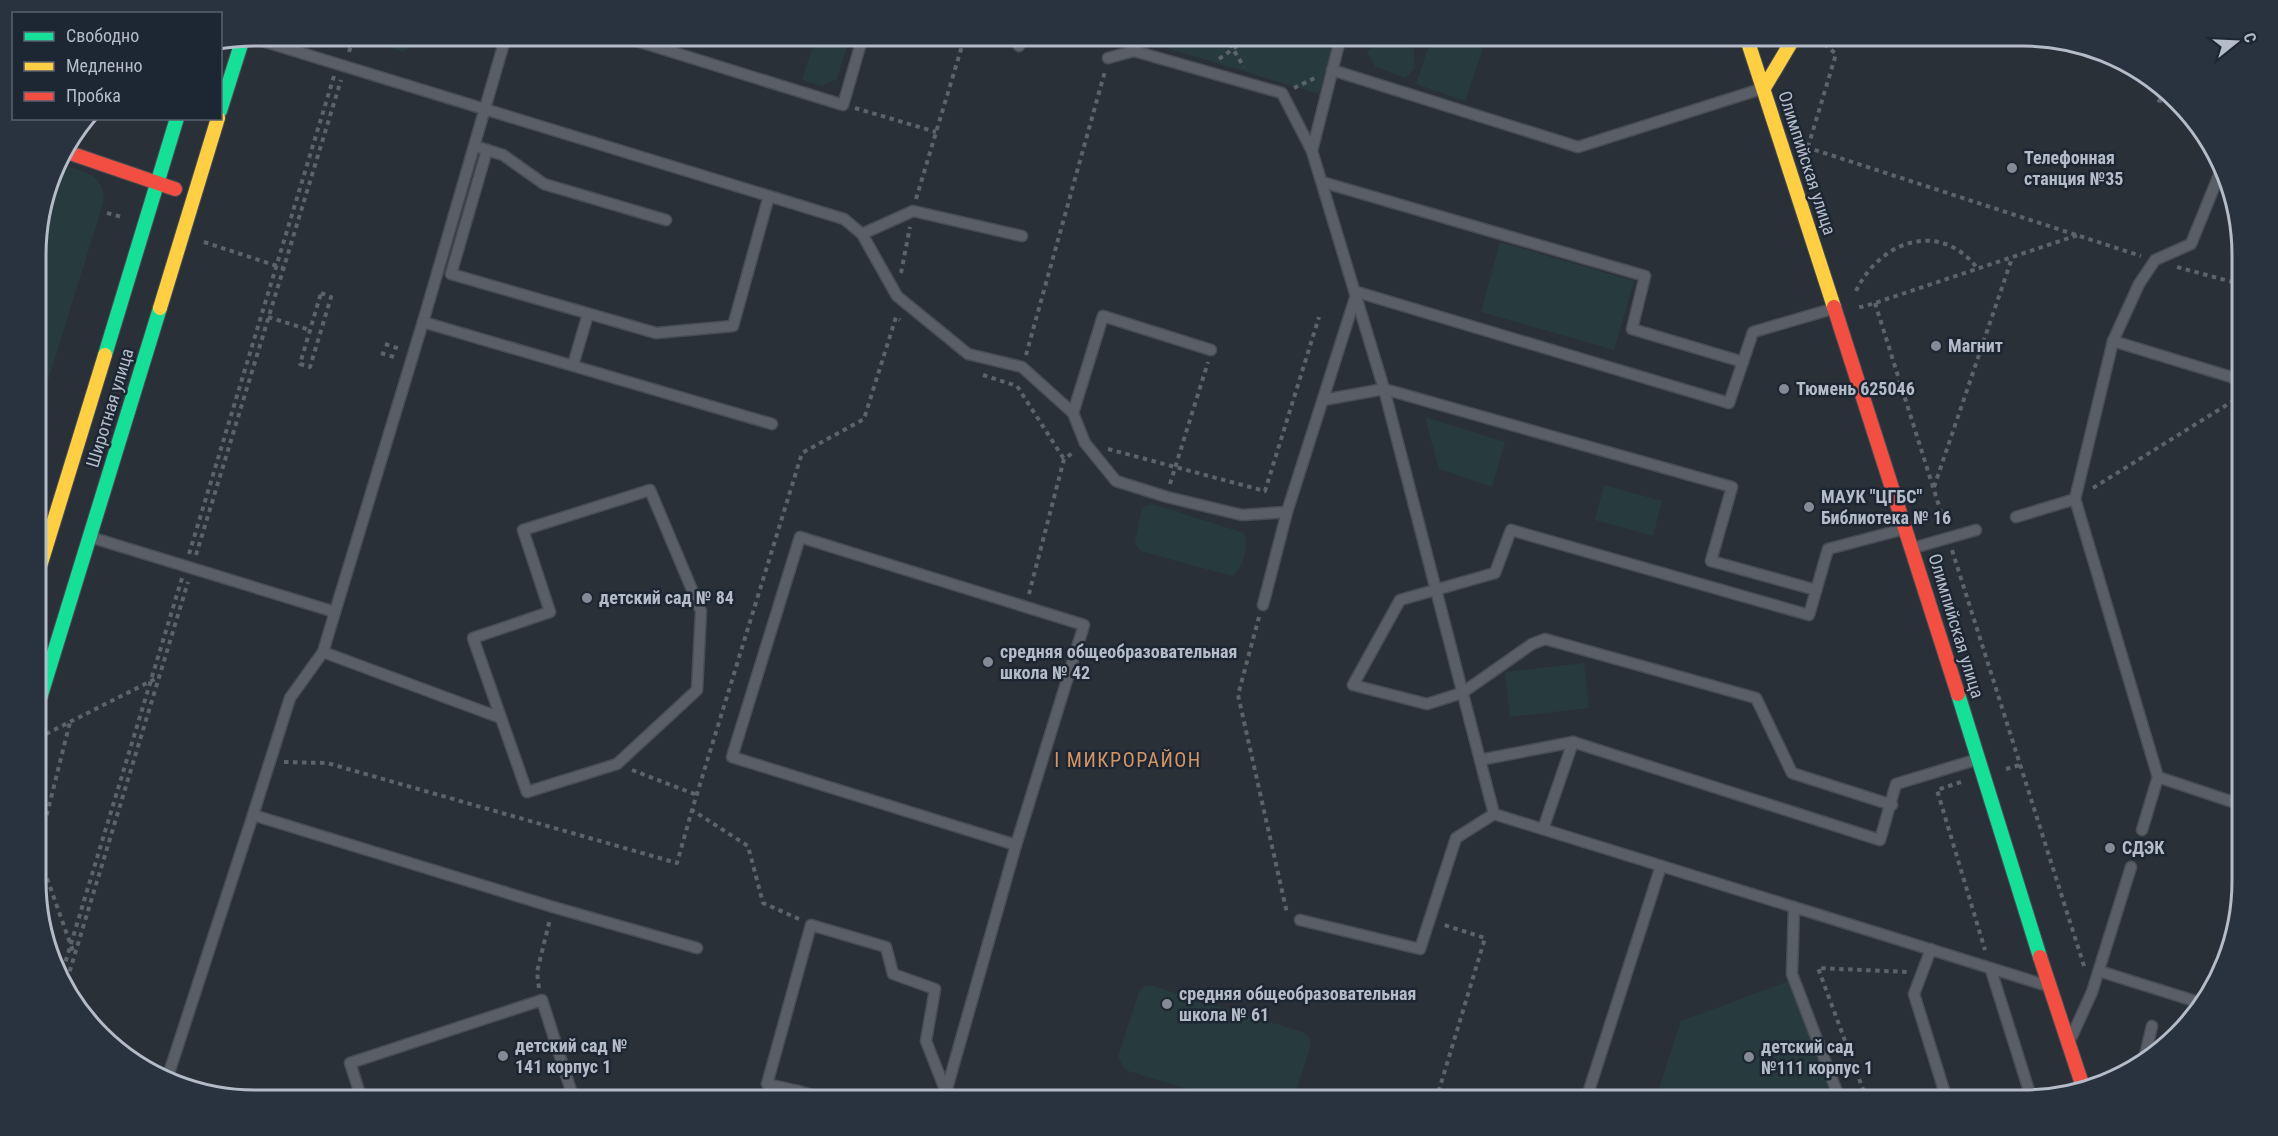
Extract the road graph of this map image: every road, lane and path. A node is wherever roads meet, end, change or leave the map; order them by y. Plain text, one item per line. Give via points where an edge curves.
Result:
1 (1231, 46) edge
2 (1237, 46) edge
3 (1338, 46) edge
4 (1750, 46) edge
5 (1789, 46) edge
6 (1826, 46) edge
7 (240, 47) edge
8 (282, 47) edge
9 (349, 47) edge
10 (503, 47) edge
11 (656, 47) edge
12 (860, 47) edge
13 (962, 47) edge
14 (1233, 49) junction
15 (1108, 58) joint
16 (341, 65) junction
17 (1332, 70) junction
18 (1204, 71) junction
19 (1254, 83) junction
20 (1764, 88) junction
21 (1282, 93) junction
22 (222, 105) edge
23 (843, 105) junction
24 (485, 108) junction
25 (176, 120) edge
26 (217, 120) edge
27 (936, 132) junction
28 (473, 145) junction
29 (1808, 147) junction
30 (487, 150) junction
31 (1312, 151) junction
32 (73, 154) edge
33 (1786, 154) junction
34 (1811, 158) dead end
35 (2217, 179) edge
36 (1322, 182) junction
37 (157, 183) junction
38 (194, 196) junction
39 (769, 196) junction
40 (913, 211) junction
41 (666, 220) dead end
42 (862, 234) junction
43 (2078, 235) junction
44 (1022, 236) dead end
45 (196, 240) dead end
46 (2012, 257) junction
47 (2155, 260) junction
48 (277, 266) junction
49 (283, 268) junction
50 (1978, 269) junction
51 (1852, 280) dead end
52 (2232, 282) edge
53 (1856, 291) junction
54 (1357, 292) junction
55 (897, 296) junction
56 (1875, 303) junction
57 (1836, 308) junction
58 (588, 314) junction
59 (268, 317) junction
60 (896, 317) junction
61 (1319, 317) dead end
62 (423, 322) junction
63 (906, 324) dead end
64 (310, 330) junction
65 (2113, 341) junction
66 (384, 344) dead end
67 (395, 347) dead end
68 (1211, 350) joint
69 (381, 353) dead end
70 (392, 356) dead end
71 (1743, 362) junction
72 (573, 365) junction
73 (1022, 367) junction
74 (981, 374) dead end
75 (2232, 377) edge
76 (1384, 389) junction
77 (1323, 400) junction
78 (2232, 402) edge
79 (1073, 413) junction
80 (772, 424) dead end
81 (1085, 443) junction
82 (802, 453) dead end
83 (1065, 459) junction
84 (1175, 466) junction
85 (1933, 488) junction
86 (1167, 497) junction
87 (2075, 499) junction
88 (1287, 512) junction
89 (2016, 518) dead end
90 (1907, 529) junction
91 (1976, 530) dead end
92 (90, 537) junction
93 (1948, 537) junction
94 (47, 545) edge
95 (1913, 548) junction
96 (189, 568) junction
97 (1435, 589) junction
98 (1816, 590) junction
99 (1263, 605) joint
100 (1025, 606) junction
101 (335, 612) junction
102 (323, 652) junction
103 (159, 677) junction
104 (46, 681) edge
105 (150, 681) junction
106 (1462, 693) junction
107 (501, 718) junction
108 (71, 722) junction
109 (46, 734) edge
110 (1573, 742) junction
111 (1979, 759) junction
112 (1480, 760) junction
113 (269, 762) junction
114 (617, 764) junction
115 (1984, 776) junction
116 (2158, 777) junction
117 (697, 795) dead end
118 (2232, 802) edge
119 (1892, 805) junction
120 (692, 810) dead end
121 (1494, 814) junction
122 (253, 815) junction
123 (46, 819) edge
124 (1543, 829) junction
125 (2142, 830) dead end
126 (1016, 844) junction
127 (1661, 866) junction
128 (2131, 867) dead end
129 (46, 874) edge
130 (553, 907) junction
131 (1794, 907) junction
132 (1300, 920) joint
133 (1430, 920) junction
134 (70, 944) junction
135 (697, 948) dead end
136 (1931, 949) junction
137 (75, 956) junction
138 (65, 964) edge
139 (1991, 970) junction
140 (2099, 970) junction
141 (1922, 972) junction
142 (69, 974) edge
143 (2049, 986) junction
144 (2092, 992) junction
145 (542, 1000) junction
146 (2193, 1000) edge
147 (2152, 1026) dead end
148 (2069, 1042) junction
149 (2147, 1048) edge
150 (170, 1071) edge
151 (2081, 1080) edge
152 (1439, 1089) edge
153 (1589, 1089) edge
154 (1836, 1089) edge
155 (1863, 1089) edge
156 (1944, 1089) edge
157 (2029, 1089) edge
158 (359, 1090) edge
159 (571, 1090) edge
160 (781, 1090) edge
161 (943, 1090) edge
162 (947, 1090) edge

1 - 14 path
2 - 14 path
3 - 17 lane
4 - 20 street, Олимпийская улица
5 - 20 street
6 - 29 path via 1836,54
7 - 22 street
8 - 16 lane
9 - 16 path
10 - 24 lane
11 - 23 lane
12 - 23 lane
13 - 27 path
14 - 18 path
14 - 19 path
15 - 18 lane via 1134,51
15 - 73 path
16 - 24 lane
16 - 48 path
16 - 49 path
17 - 20 lane via 1578,147
17 - 21 path
17 - 31 lane
18 - 19 lane
19 - 21 lane
20 - 33 street, Олимпийская улица
21 - 31 lane
23 - 27 path
24 - 28 lane
24 - 39 lane
25 - 37 street, Широтная улица
26 - 38 street, Широтная улица
27 - 40 path
28 - 30 lane
28 - 62 lane
29 - 33 path
29 - 34 path
29 - 43 path
30 - 41 lane via 503,155 544,184
30 - 58 lane via 451,274
31 - 36 lane
32 - 37 street
33 - 57 street, Олимпийская улица
35 - 47 lane via 2191,244
36 - 54 lane
36 - 71 lane via 1645,276 1632,330
37 - 38 street
37 - 94 street, Широтная улица
38 - 92 street, Широтная улица
39 - 42 lane via 844,219
39 - 58 lane via 733,326 656,333
40 - 42 lane
40 - 44 lane
40 - 55 path
42 - 55 lane
43 - 46 path
43 - 47 path
45 - 48 path
46 - 50 path
46 - 85 path
47 - 52 path
47 - 65 lane via 2139,284
48 - 49 path
48 - 96 path
49 - 59 path
50 - 53 path via 1967,254 1952,246 1931,240 1914,241 1874,262
50 - 56 path
51 - 53 path
53 - 56 path via 1861,307
54 - 71 lane via 1729,403
54 - 76 lane
54 - 77 lane
55 - 60 path
55 - 73 lane via 968,354
56 - 85 path
57 - 71 lane via 1753,332
57 - 90 street, Олимпийская улица
58 - 72 lane
59 - 64 path
59 - 96 path
60 - 63 path
60 - 82 path via 864,419
61 - 84 path via 1266,491
62 - 72 lane
62 - 101 lane
64 - 64 path via 300,364 310,367 331,297 321,293
65 - 75 lane
65 - 87 lane
66 - 67 path
68 - 79 lane via 1103,316
68 - 84 path
69 - 70 path
72 - 80 lane
73 - 79 lane
74 - 83 path via 1017,386
76 - 77 lane
76 - 97 lane
76 - 98 lane via 1732,487 1711,561
77 - 88 lane
78 - 87 path
79 - 81 lane
81 - 83 path
81 - 84 path
81 - 86 lane via 1116,480
83 - 100 path
84 - 86 path
85 - 93 path
86 - 88 lane via 1242,515
87 - 89 lane
87 - 116 lane
88 - 99 lane
90 - 95 street, Олимпийская улица
90 - 98 lane via 1828,549
91 - 93 lane
92 - 96 lane
92 - 104 street, Широтная улица
93 - 95 lane
93 - 144 path
95 - 111 street, Олимпийская улица
96 - 101 lane
96 - 103 path
96 - 105 path
97 - 98 lane via 1495,573 1511,530 1809,615
97 - 106 lane
97 - 106 lane via 1400,600 1353,685 1427,704
99 - 132 path via 1238,695 1287,916
100 - 126 lane via 1084,625
100 - 126 lane via 800,537 732,756
101 - 102 lane
102 - 107 lane
102 - 113 lane via 290,698
103 - 105 path
103 - 137 path
105 - 108 path
105 - 134 path
106 - 112 lane
106 - 119 lane via 1545,639 1756,698 1792,773
107 - 114 lane via 527,792
107 - 114 lane via 473,638 550,612 523,530 650,490 701,611 698,690
108 - 109 path
108 - 123 path
110 - 112 lane
110 - 119 lane via 1880,840
110 - 124 lane
111 - 115 street, Олимпийская улица
111 - 119 lane via 1896,784
112 - 121 lane
113 - 120 path via 327,763 677,863
113 - 122 lane
114 - 117 path
115 - 139 path via 1936,790
115 - 143 street, Олимпийская улица
116 - 118 lane
116 - 125 lane
121 - 124 lane
121 - 133 lane via 1456,838
122 - 130 lane
122 - 150 lane
124 - 127 lane
126 - 162 lane
127 - 131 lane
127 - 153 lane
128 - 140 lane
129 - 134 path
130 - 135 lane
130 - 145 path via 537,972
131 - 136 lane
131 - 154 lane via 1792,974
132 - 133 lane via 1420,948
133 - 152 path via 1485,938
134 - 137 path
134 - 138 path
136 - 139 lane
136 - 141 lane
137 - 142 path
139 - 143 lane
139 - 157 lane
140 - 144 lane
140 - 146 lane
141 - 155 path via 1818,968
141 - 156 lane via 1914,994
143 - 148 street, Олимпийская улица
144 - 148 lane
145 - 158 lane via 350,1063
145 - 159 lane
147 - 149 lane
148 - 151 street, Олимпийская улица
160 - 161 lane via 767,1084 811,924 886,947 893,974 935,989 926,1041

